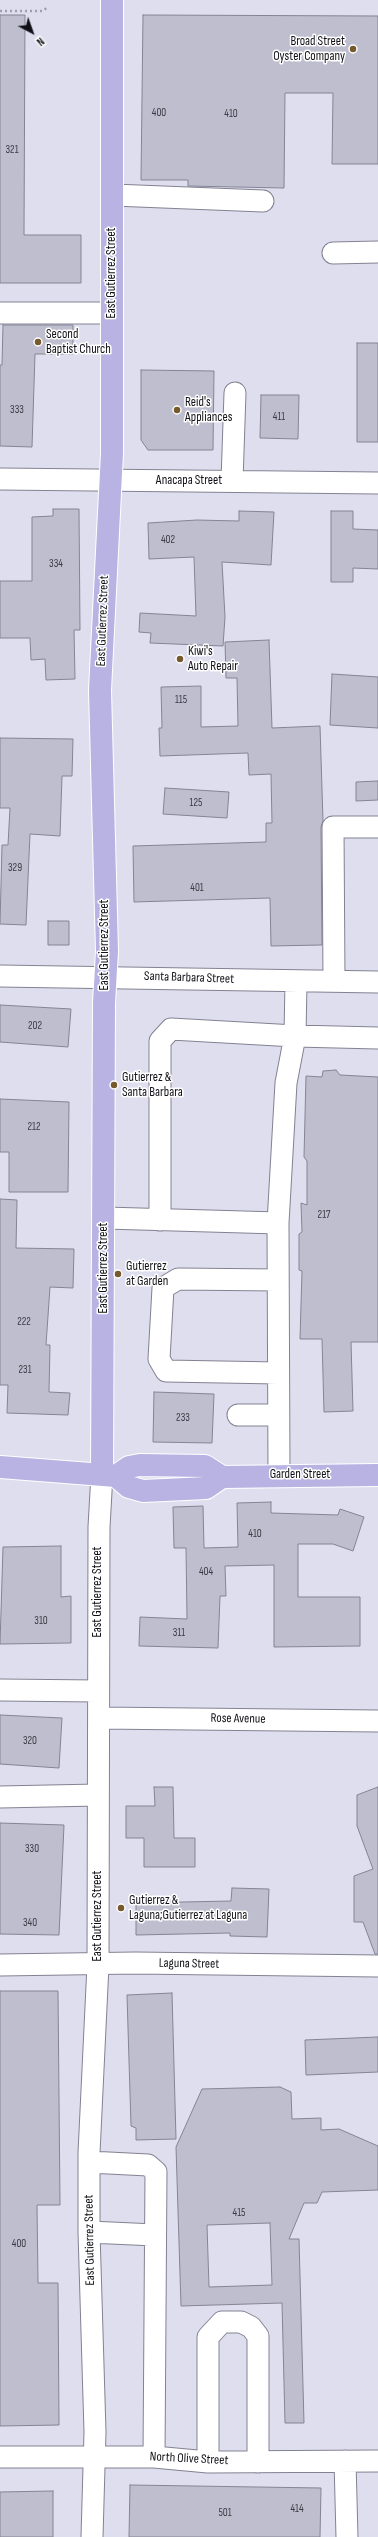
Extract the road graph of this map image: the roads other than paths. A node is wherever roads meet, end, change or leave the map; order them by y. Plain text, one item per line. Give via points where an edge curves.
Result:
1 (112, 0) edge
2 (113, 195) junction
3 (263, 201) dead end
4 (378, 252) edge
5 (333, 254) dead end
6 (0, 313) edge
7 (111, 314) junction
8 (235, 393) dead end
9 (0, 479) edge
10 (111, 480) junction
11 (232, 481) junction
12 (378, 483) edge
13 (378, 827) edge
14 (0, 976) edge
15 (107, 976) junction
16 (334, 981) junction
17 (296, 982) junction
18 (378, 982) edge
19 (295, 1036) junction
20 (378, 1038) edge
21 (104, 1218) junction
22 (160, 1220) junction
23 (278, 1223) junction
24 (278, 1280) junction
25 (278, 1373) junction
26 (238, 1415) dead end
27 (278, 1415) junction
28 (0, 1467) edge
29 (109, 1475) junction
30 (279, 1475) junction
31 (378, 1476) edge
32 (0, 1690) edge
33 (98, 1691) junction
34 (99, 1718) junction
35 (378, 1720) edge
36 (98, 1795) junction
37 (0, 1797) edge
38 (98, 1964) junction
39 (0, 1965) edge
40 (378, 1966) edge
41 (89, 2162) junction
42 (89, 2232) junction
43 (155, 2235) junction
44 (95, 2456) junction
45 (0, 2457) edge
46 (154, 2457) junction
47 (345, 2461) junction
48 (378, 2461) edge
49 (208, 2462) junction
50 (258, 2462) junction
51 (92, 2537) edge
52 (347, 2537) edge

1 - 2 main road, East Gutierrez Street
2 - 3 street
2 - 7 main road, East Gutierrez Street
4 - 5 street
6 - 7 street
7 - 10 main road, East Gutierrez Street
8 - 11 street
9 - 10 street, Anacapa Street
10 - 11 street, Anacapa Street
10 - 15 main road, East Gutierrez Street via 100,690
11 - 12 street, Anacapa Street
13 - 16 street via 333,827
14 - 15 street, Santa Barbara Street
15 - 17 street, Santa Barbara Street
15 - 21 main road, East Gutierrez Street via 104,1003
16 - 17 street, Santa Barbara Street
16 - 18 street, Santa Barbara Street
17 - 19 street
19 - 20 street
19 - 22 street via 171,1029 160,1041
19 - 23 street via 286,1083
21 - 22 street
21 - 29 main road, East Gutierrez Street
22 - 23 street
23 - 24 street
24 - 25 street
24 - 25 street via 178,1279 162,1288 159,1359 166,1371
25 - 27 street
26 - 27 street
27 - 30 street
28 - 29 main road
29 - 30 main road, Garden Street via 140,1465 205,1466 222,1477
29 - 33 street, East Gutierrez Street via 99,1527
30 - 31 main road, Garden Street
32 - 33 street
33 - 34 street, East Gutierrez Street
34 - 35 street, Rose Avenue
34 - 36 street, East Gutierrez Street
36 - 37 street
36 - 38 street, East Gutierrez Street
38 - 39 street, Laguna Street
38 - 40 street, Laguna Street
38 - 41 street, East Gutierrez Street
41 - 42 street, East Gutierrez Street
41 - 43 street via 148,2165 156,2172
42 - 43 street
42 - 44 street, East Gutierrez Street
43 - 46 street
44 - 45 street, North Olive Street
44 - 46 street, North Olive Street
44 - 51 street, East Gutierrez Street
46 - 49 street, North Olive Street
47 - 48 street, North Olive Street
47 - 50 street, North Olive Street
47 - 52 street
49 - 50 street, North Olive Street
49 - 50 street via 208,2337 222,2322 241,2322 252,2327 258,2336

